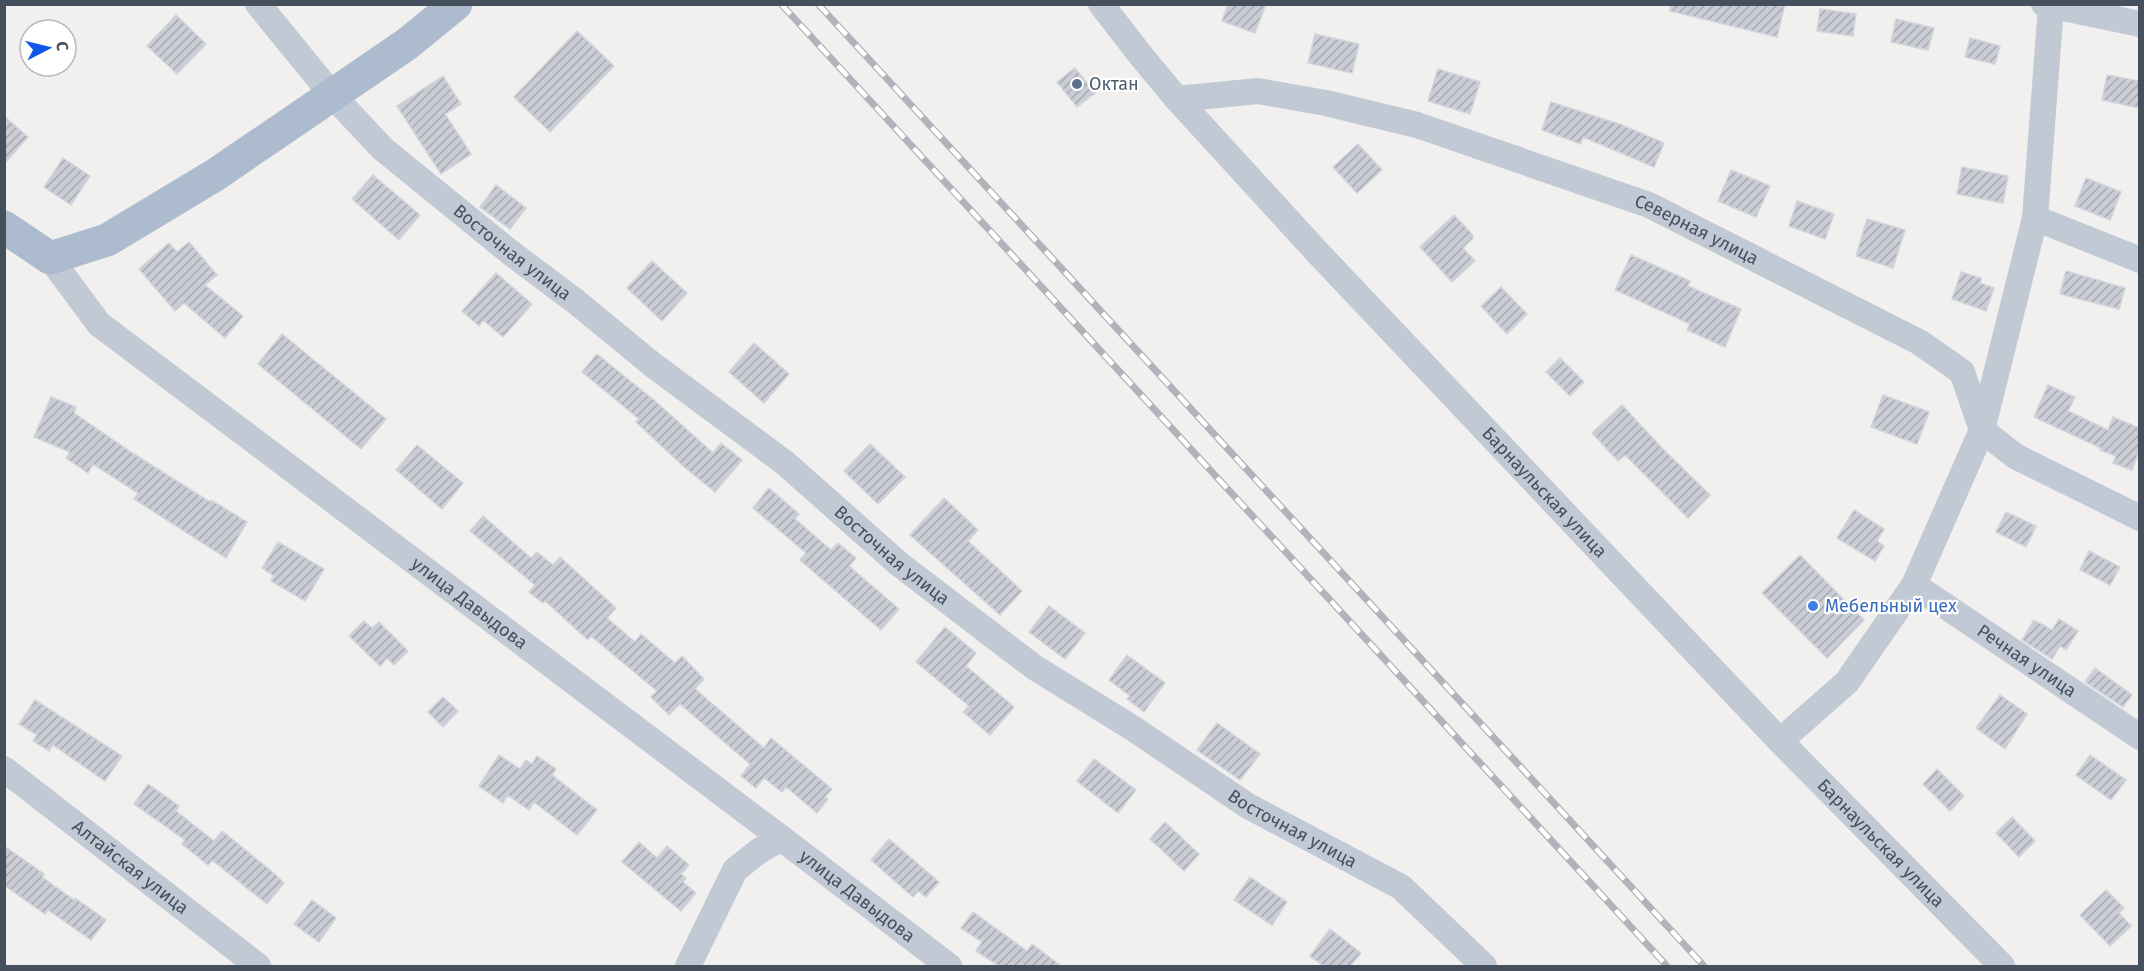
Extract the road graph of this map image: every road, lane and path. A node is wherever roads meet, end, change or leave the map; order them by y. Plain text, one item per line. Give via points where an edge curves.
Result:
1 (258, 4) edge
2 (456, 4) edge
3 (1101, 4) edge
4 (2047, 5) edge
5 (2139, 24) edge
6 (333, 96) junction
7 (1177, 99) junction
8 (2035, 218) junction
9 (4, 227) edge
10 (50, 258) junction
11 (2139, 260) edge
12 (1982, 430) junction
13 (2139, 518) edge
14 (1914, 585) junction
15 (2139, 737) edge
16 (1780, 741) junction
17 (4, 769) edge
18 (782, 838) junction
19 (258, 966) edge
20 (688, 966) edge
21 (948, 966) edge
22 (1484, 966) edge
23 (2002, 966) edge

1 - 6 street, Восточная улица
2 - 6 main road
3 - 7 street, Барнаульская улица
4 - 5 street
4 - 8 street
6 - 10 main road via 215,175 107,240
6 - 22 street, Восточная улица via 392,156 653,365 785,463 899,564 1025,660 1248,806 1401,887
7 - 12 street, Северная улица via 1258,91 1326,103 1417,125 1649,205 1939,355 1962,372
7 - 16 street, Барнаульская улица
8 - 11 street
8 - 12 street
9 - 10 main road, улица Давыдова
10 - 18 street, улица Давыдова via 99,324
12 - 13 street via 2015,456
12 - 14 street
14 - 15 street, Речная улица
14 - 16 street via 1846,682
16 - 23 street, Барнаульская улица
17 - 19 street, Алтайская улица
18 - 20 street via 735,870
18 - 21 street, улица Давыдова

